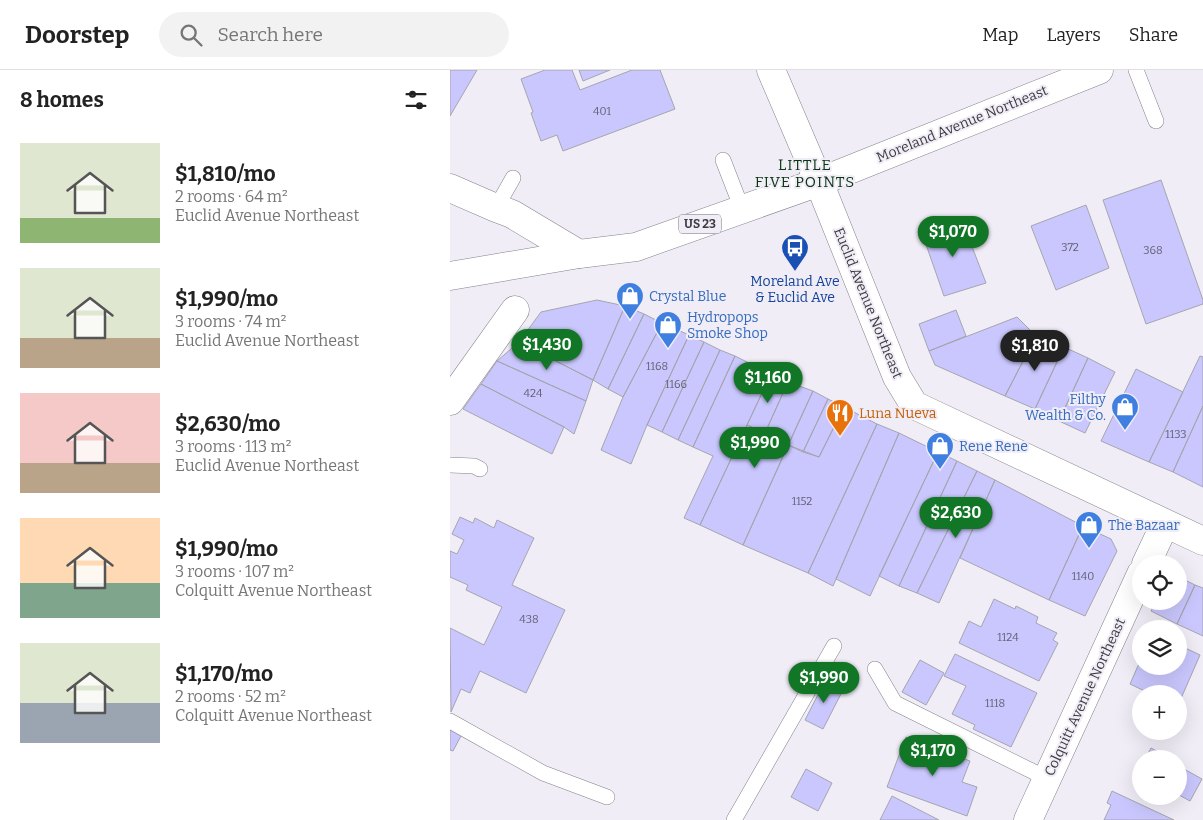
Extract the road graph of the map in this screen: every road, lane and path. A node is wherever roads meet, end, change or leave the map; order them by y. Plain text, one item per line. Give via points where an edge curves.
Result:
1 (771, 70) edge
2 (1099, 70) edge
3 (1136, 70) edge
4 (1156, 121) dead end
5 (723, 160) dead end
6 (513, 178) dead end
7 (819, 182) junction
8 (450, 188) edge
9 (496, 208) junction
10 (742, 209) junction
11 (579, 254) junction
12 (450, 276) edge
13 (514, 310) dead end
14 (450, 401) edge
15 (450, 465) edge
16 (480, 469) dead end
17 (1165, 524) junction
18 (1203, 541) edge
19 (1150, 555) edge
20 (1132, 594) edge
21 (834, 646) dead end
22 (875, 669) dead end
23 (450, 721) edge
24 (1048, 779) junction
25 (607, 796) dead end
26 (734, 820) edge
27 (1028, 820) edge

1 - 7 main road, Euclid Avenue Northeast
2 - 7 main road, Moreland Avenue Northeast / US 23
3 - 4 lane
5 - 10 lane
6 - 9 lane
7 - 10 main road, Moreland Avenue Northeast / US 23
7 - 17 main road, Euclid Avenue Northeast via 897,377 914,404
8 - 9 main road
9 - 11 main road via 512,214
10 - 11 main road, Moreland Avenue Northeast / US 23 via 636,248
11 - 12 main road, Moreland Avenue Northeast / US 23
13 - 14 main road
15 - 16 lane
17 - 18 main road, Euclid Avenue Northeast
17 - 19 main road
20 - 24 main road, Colquitt Avenue Northeast
21 - 26 lane
22 - 24 lane via 895,703
23 - 25 lane via 542,773
24 - 27 main road, Colquitt Avenue Northeast

